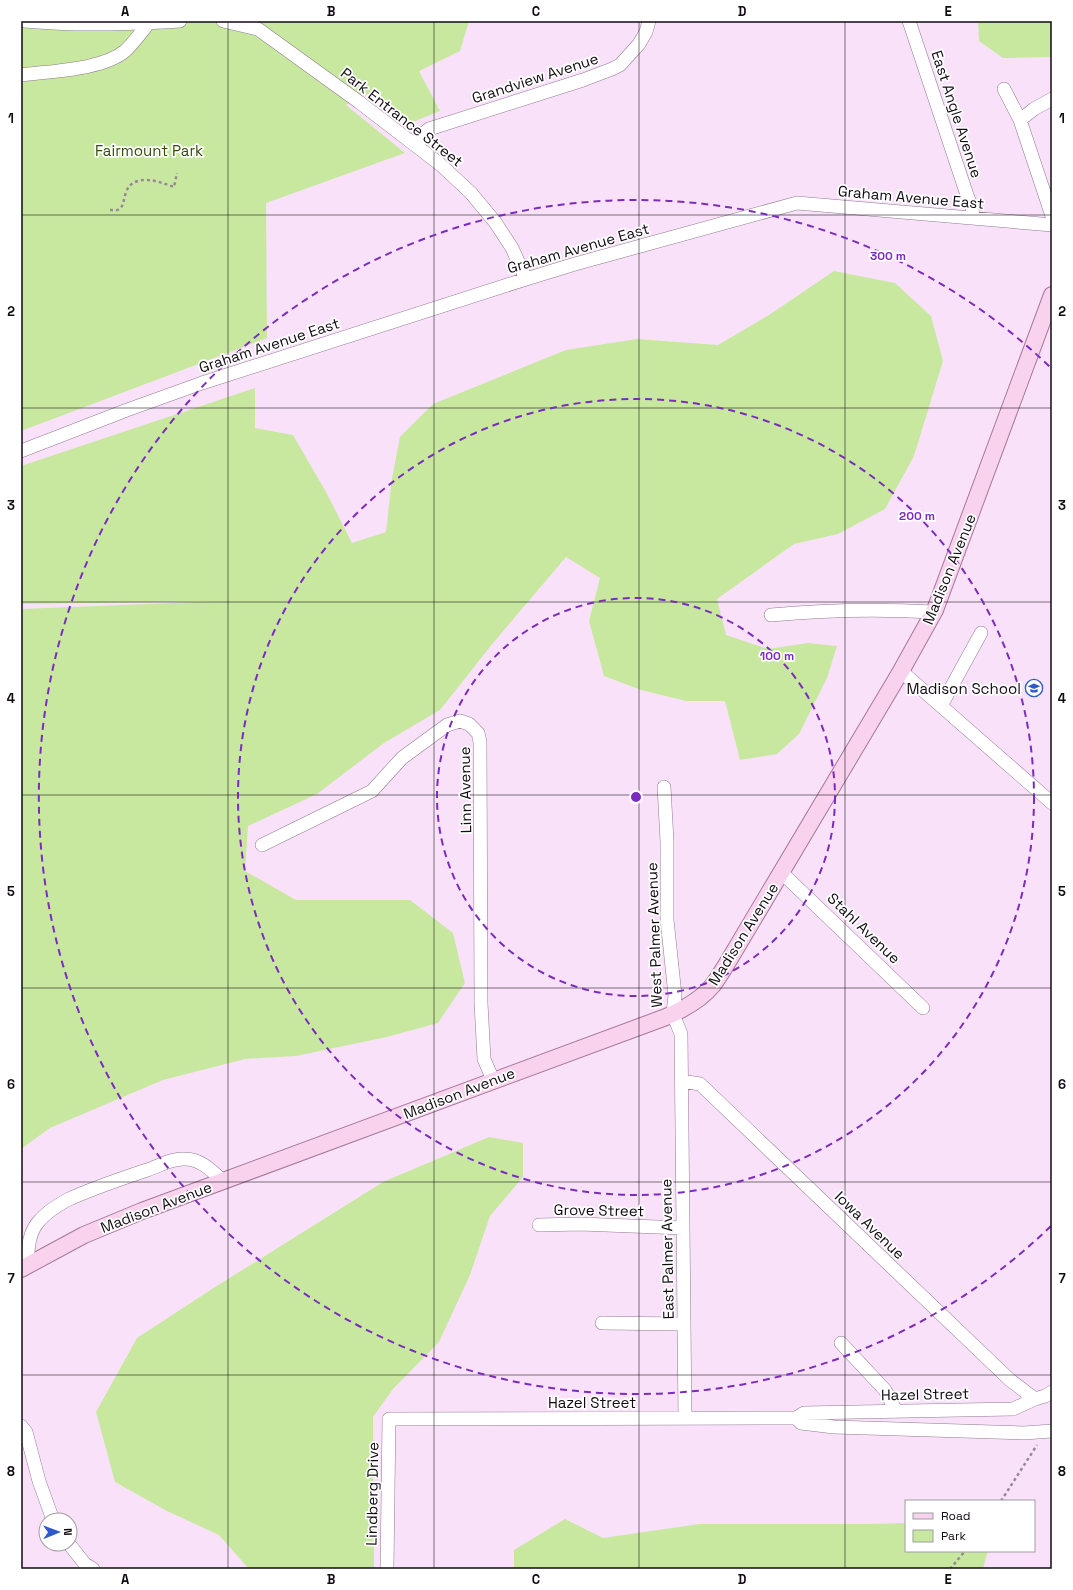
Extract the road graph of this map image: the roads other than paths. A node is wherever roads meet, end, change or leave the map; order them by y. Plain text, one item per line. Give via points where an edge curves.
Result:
1 (25, 21) edge
2 (180, 21) edge
3 (223, 21) edge
4 (649, 21) edge
5 (909, 21) edge
6 (149, 23) junction
7 (254, 25) edge
8 (21, 75) edge
9 (1004, 88) dead end
10 (1052, 99) edge
11 (1020, 120) junction
12 (415, 144) junction
13 (1052, 216) edge
14 (973, 218) junction
15 (1052, 225) edge
16 (526, 279) junction
17 (1052, 295) edge
18 (21, 451) edge
19 (934, 612) junction
20 (771, 616) dead end
21 (981, 633) dead end
22 (901, 671) junction
23 (941, 706) junction
24 (664, 787) dead end
25 (1052, 803) edge
26 (262, 845) dead end
27 (782, 872) junction
28 (923, 1008) dead end
29 (673, 1014) junction
30 (493, 1080) junction
31 (681, 1080) junction
32 (223, 1181) junction
33 (539, 1225) dead end
34 (683, 1228) junction
35 (24, 1267) edge
36 (602, 1323) dead end
37 (684, 1324) junction
38 (841, 1343) dead end
39 (1052, 1392) edge
40 (1035, 1399) junction
41 (896, 1411) junction
42 (685, 1418) junction
43 (796, 1418) junction
44 (389, 1419) joint
45 (21, 1426) edge
46 (1049, 1432) edge
47 (50, 1512) edge
48 (75, 1552) edge
49 (93, 1569) edge
50 (387, 1569) edge

1 - 6 street via 82,24
2 - 6 street
3 - 7 street, Park Entrance Street
4 - 12 street, Grandview Avenue via 646,32 638,44 620,64 582,80 430,129
5 - 14 street, East Angle Avenue via 972,208
6 - 8 street via 125,50 110,60
7 - 12 street, Park Entrance Street
9 - 11 street
10 - 11 street
11 - 13 street
12 - 16 street, Park Entrance Street via 471,194 495,222 512,248
14 - 15 street, Graham Avenue East
14 - 16 street, Graham Avenue East via 797,204
16 - 18 street, Graham Avenue East via 202,383
17 - 19 main road, Madison Avenue
19 - 20 street via 813,611
19 - 22 main road, Madison Avenue
21 - 23 street
22 - 23 street
22 - 27 main road, Madison Avenue
23 - 25 street
24 - 29 street, West Palmer Avenue via 667,920 675,995
26 - 30 street, Linn Avenue via 372,791 402,758 447,726 460,721 474,727 480,742 481,1003 484,1059
27 - 28 street, Stahl Avenue
27 - 29 main road, Madison Avenue via 712,986
29 - 30 main road, Madison Avenue
29 - 31 street, West Palmer Avenue via 681,1034
30 - 32 main road, Madison Avenue
31 - 34 street, East Palmer Avenue
31 - 40 street, Iowa Avenue via 700,1084 1010,1380
32 - 35 main road, Madison Avenue via 84,1235
32 - 35 street via 208,1166 185,1159 173,1160 67,1200 40,1220 34,1228
33 - 34 street, Grove Street
34 - 37 street, East Palmer Avenue
36 - 37 street
37 - 42 street, East Palmer Avenue
38 - 41 street via 885,1390
39 - 40 street, Hazel Street
40 - 41 street, Hazel Street via 1013,1409
41 - 43 street, Hazel Street via 804,1413
42 - 43 street, Hazel Street
42 - 44 street, Hazel Street
43 - 46 street, Hazel Street via 801,1423 834,1427
44 - 50 street, Lindberg Drive
45 - 47 street via 26,1432
48 - 49 street

